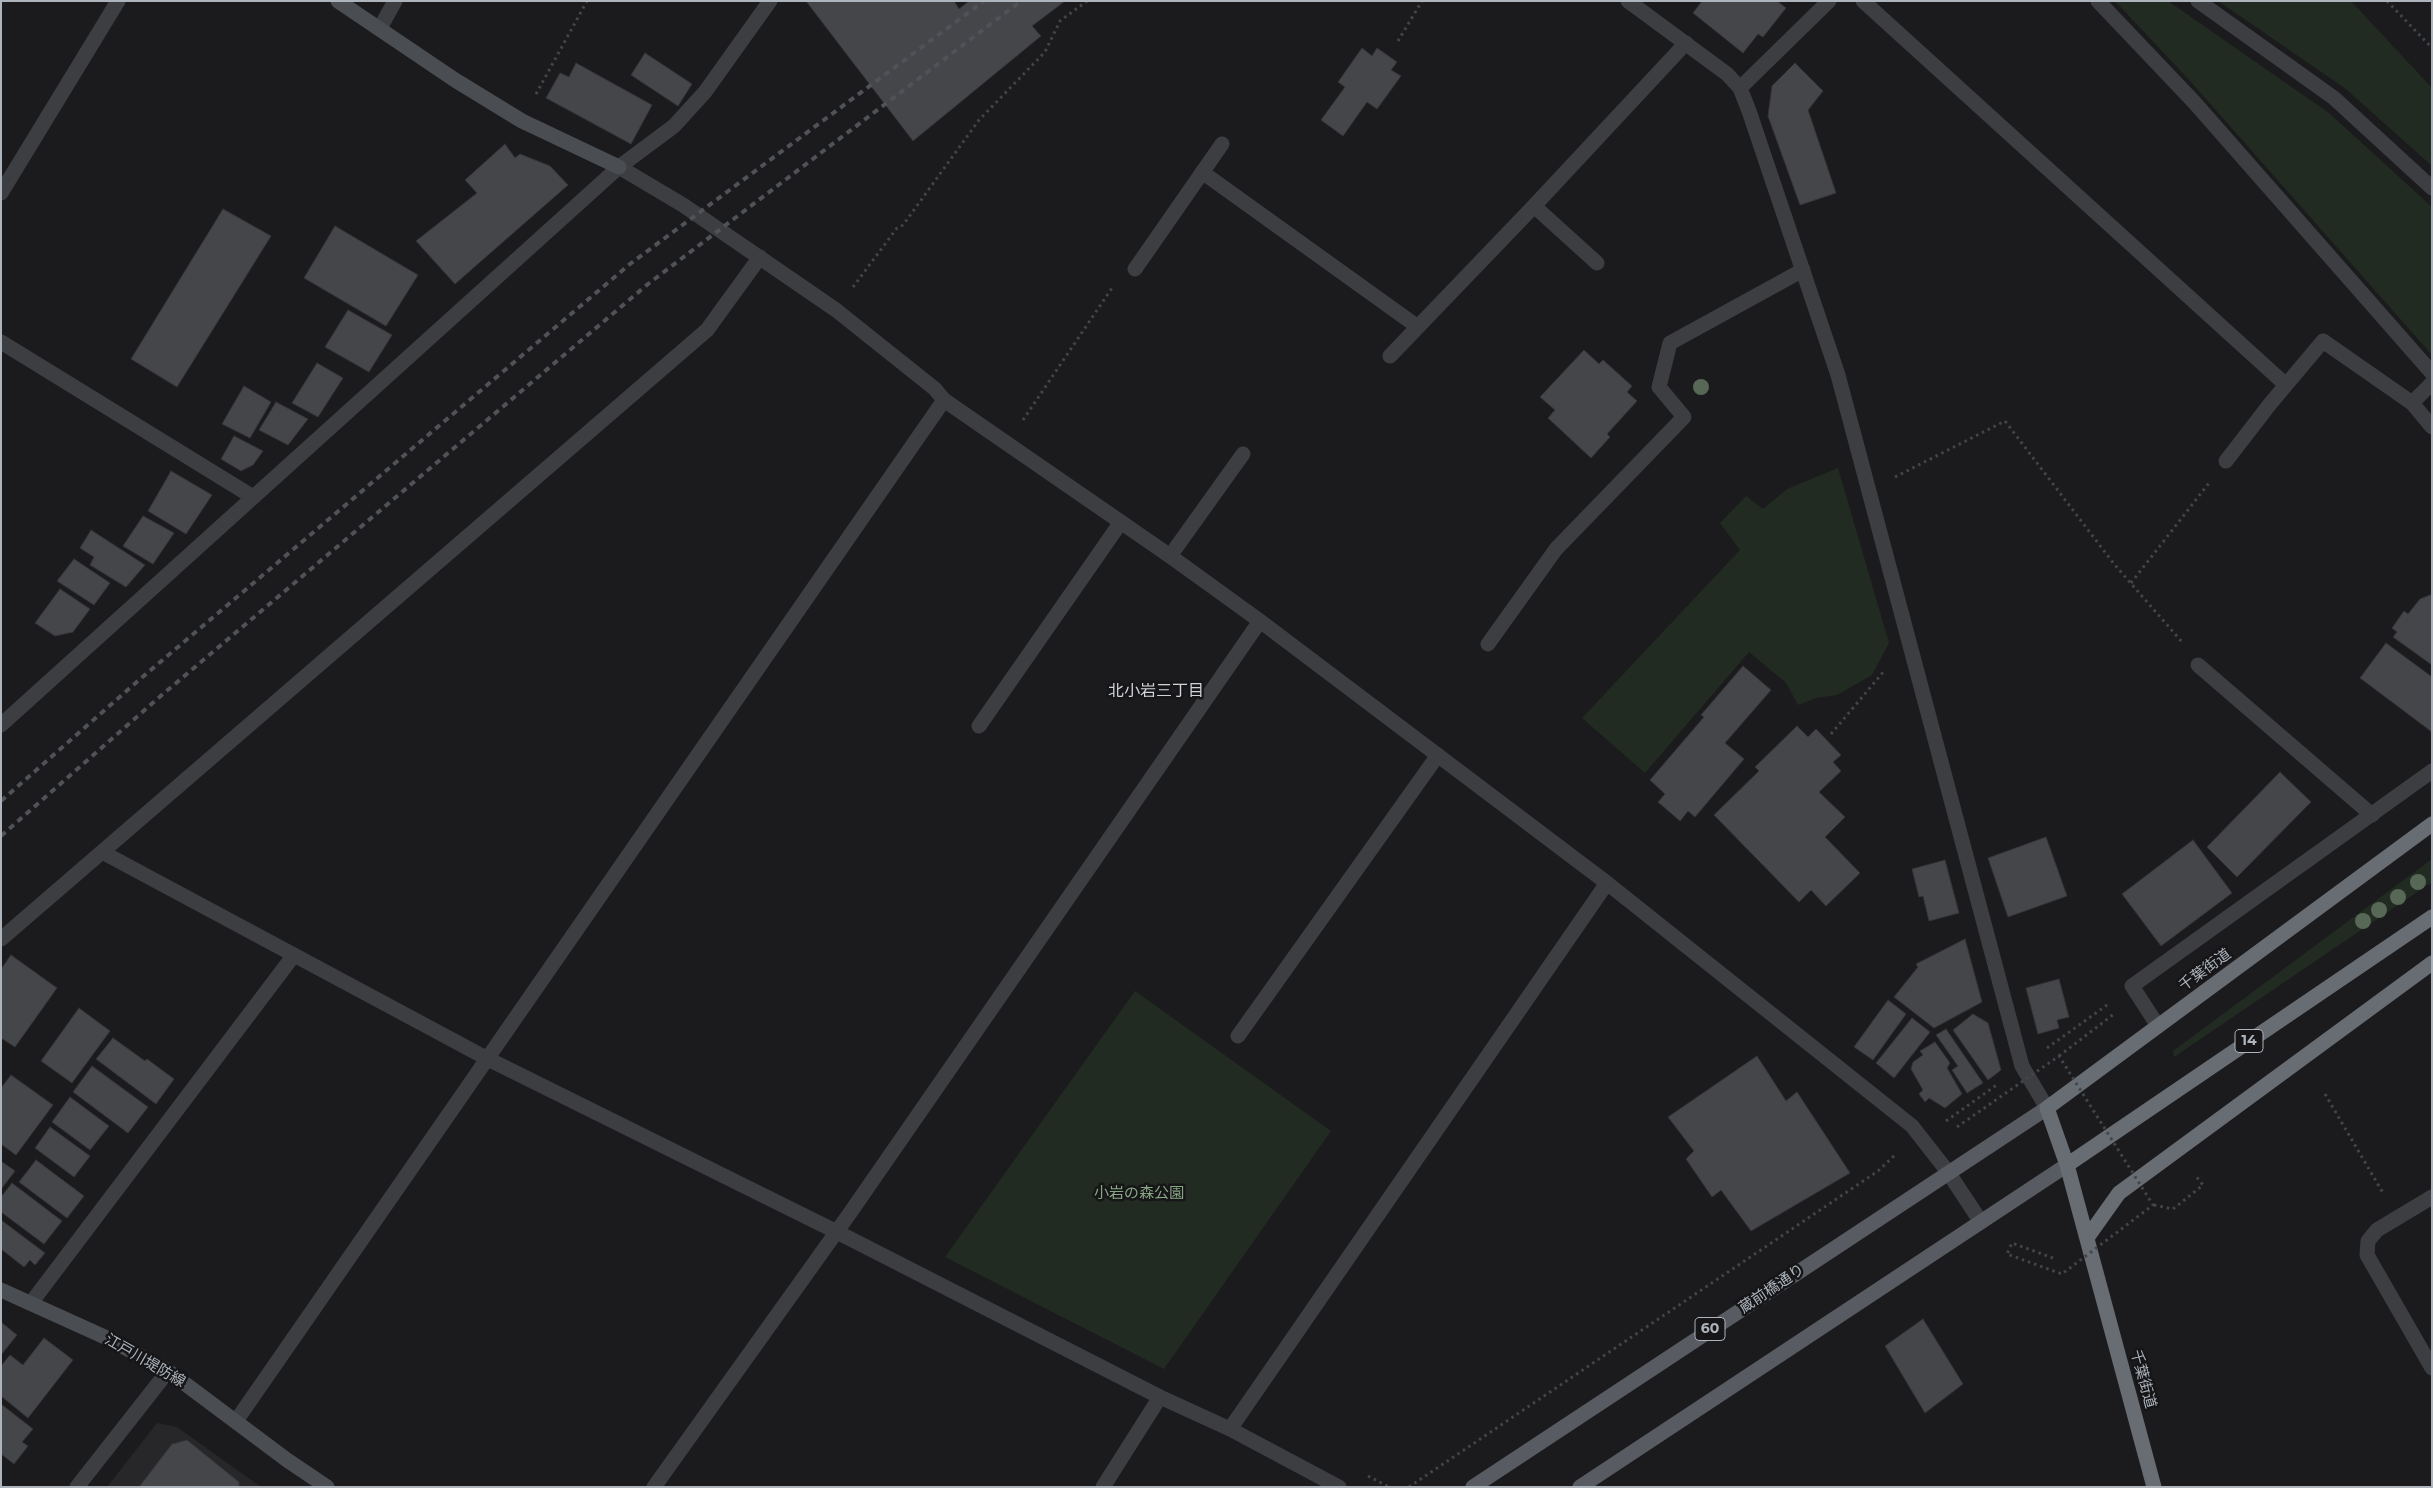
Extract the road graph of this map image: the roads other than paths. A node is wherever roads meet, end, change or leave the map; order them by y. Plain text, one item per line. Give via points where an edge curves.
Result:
1 (118, 1) edge
2 (338, 1) edge
3 (395, 1) edge
4 (770, 1) edge
5 (1628, 1) edge
6 (1829, 1) edge
7 (1862, 1) edge
8 (2098, 1) edge
9 (2198, 1) edge
10 (380, 28) junction
11 (1686, 44) junction
12 (1740, 88) junction
13 (1222, 144) dead end
14 (619, 167) junction
15 (1202, 172) junction
16 (2432, 188) edge
17 (1, 193) edge
18 (1534, 206) junction
19 (760, 257) junction
20 (1598, 263) dead end
21 (1135, 269) road end
22 (1803, 270) junction
23 (1418, 327) junction
24 (1, 342) edge
25 (1390, 356) dead end
26 (2432, 373) edge
27 (2432, 383) edge
28 (2286, 385) junction
29 (944, 400) junction
30 (2412, 403) junction
31 (2432, 427) edge
32 (1243, 454) dead end
33 (2226, 461) road end
34 (253, 497) junction
35 (1121, 522) junction
36 (1170, 556) junction
37 (1260, 620) junction
38 (1488, 644) dead end
39 (2198, 665) road end
40 (1, 725) edge
41 (979, 726) dead end
42 (1438, 755) junction
43 (2432, 771) edge
44 (2372, 815) junction
45 (2432, 824) edge
46 (102, 852) junction
47 (1607, 882) junction
48 (2432, 917) edge
49 (1, 939) edge
50 (294, 955) junction
51 (2432, 963) edge
52 (2158, 1026) junction
53 (1238, 1036) dead end
54 (488, 1059) junction
55 (2047, 1108) junction
56 (2067, 1165) junction
57 (1948, 1172) junction
58 (2432, 1197) edge
59 (1981, 1222) junction
60 (837, 1232) junction
61 (2087, 1238) junction
62 (1, 1290) edge
63 (31, 1304) junction
64 (2430, 1361) edge
65 (168, 1371) junction
66 (1160, 1397) junction
67 (236, 1421) junction
68 (1230, 1429) junction
69 (77, 1487) edge
70 (327, 1487) edge
71 (654, 1487) edge
72 (1103, 1487) edge
73 (1339, 1487) edge
74 (1473, 1487) edge
75 (1580, 1487) edge
76 (2154, 1487) edge

1 - 17 street
2 - 10 main road
3 - 10 street
4 - 14 street via 699,99 674,126
5 - 11 street
6 - 12 street
7 - 28 street
8 - 26 street via 2194,102
9 - 16 street via 2334,98
10 - 14 main road via 454,80 522,121
11 - 12 street via 1727,74
11 - 18 street
12 - 22 street
13 - 15 street
14 - 19 street
14 - 34 street
15 - 21 street
15 - 23 street
18 - 20 street
18 - 23 street
19 - 29 street via 836,310 935,389
19 - 46 street via 708,330
22 - 38 street via 1670,343 1658,387 1684,417 1556,549
22 - 55 street via 1838,375 1870,490 2022,1066
23 - 25 street
24 - 34 street
27 - 30 street
28 - 30 street via 2323,341
28 - 33 street
29 - 35 street
29 - 54 street
30 - 31 street
32 - 36 street
34 - 40 street
35 - 36 street
35 - 41 street
36 - 37 street
37 - 42 street
37 - 60 street
39 - 44 street
42 - 47 street
42 - 53 street
43 - 44 street
44 - 52 street via 2132,986
45 - 52 highway, 千葉街道
46 - 49 street
46 - 50 street
47 - 57 street via 1912,1126
47 - 68 street
48 - 56 highway, 14
50 - 54 street
50 - 63 street
51 - 61 highway via 2119,1194
52 - 55 highway, 千葉街道
54 - 60 street
54 - 67 street
55 - 56 highway, 千葉街道
55 - 57 main road, 蔵前橋通り / 60
56 - 59 main road
56 - 61 highway, 千葉街道
57 - 59 street
57 - 74 main road, 蔵前橋通り / 60
58 - 64 street via 2376,1230 2368,1241 2367,1255
59 - 75 main road
60 - 66 street
60 - 71 street
61 - 76 highway, 千葉街道
62 - 63 main road, 江戸川堤防線
63 - 65 main road, 江戸川堤防線
65 - 67 main road, 江戸川堤防線
65 - 69 street
66 - 68 street
66 - 72 street
67 - 70 main road, 江戸川堤防線
68 - 73 street

